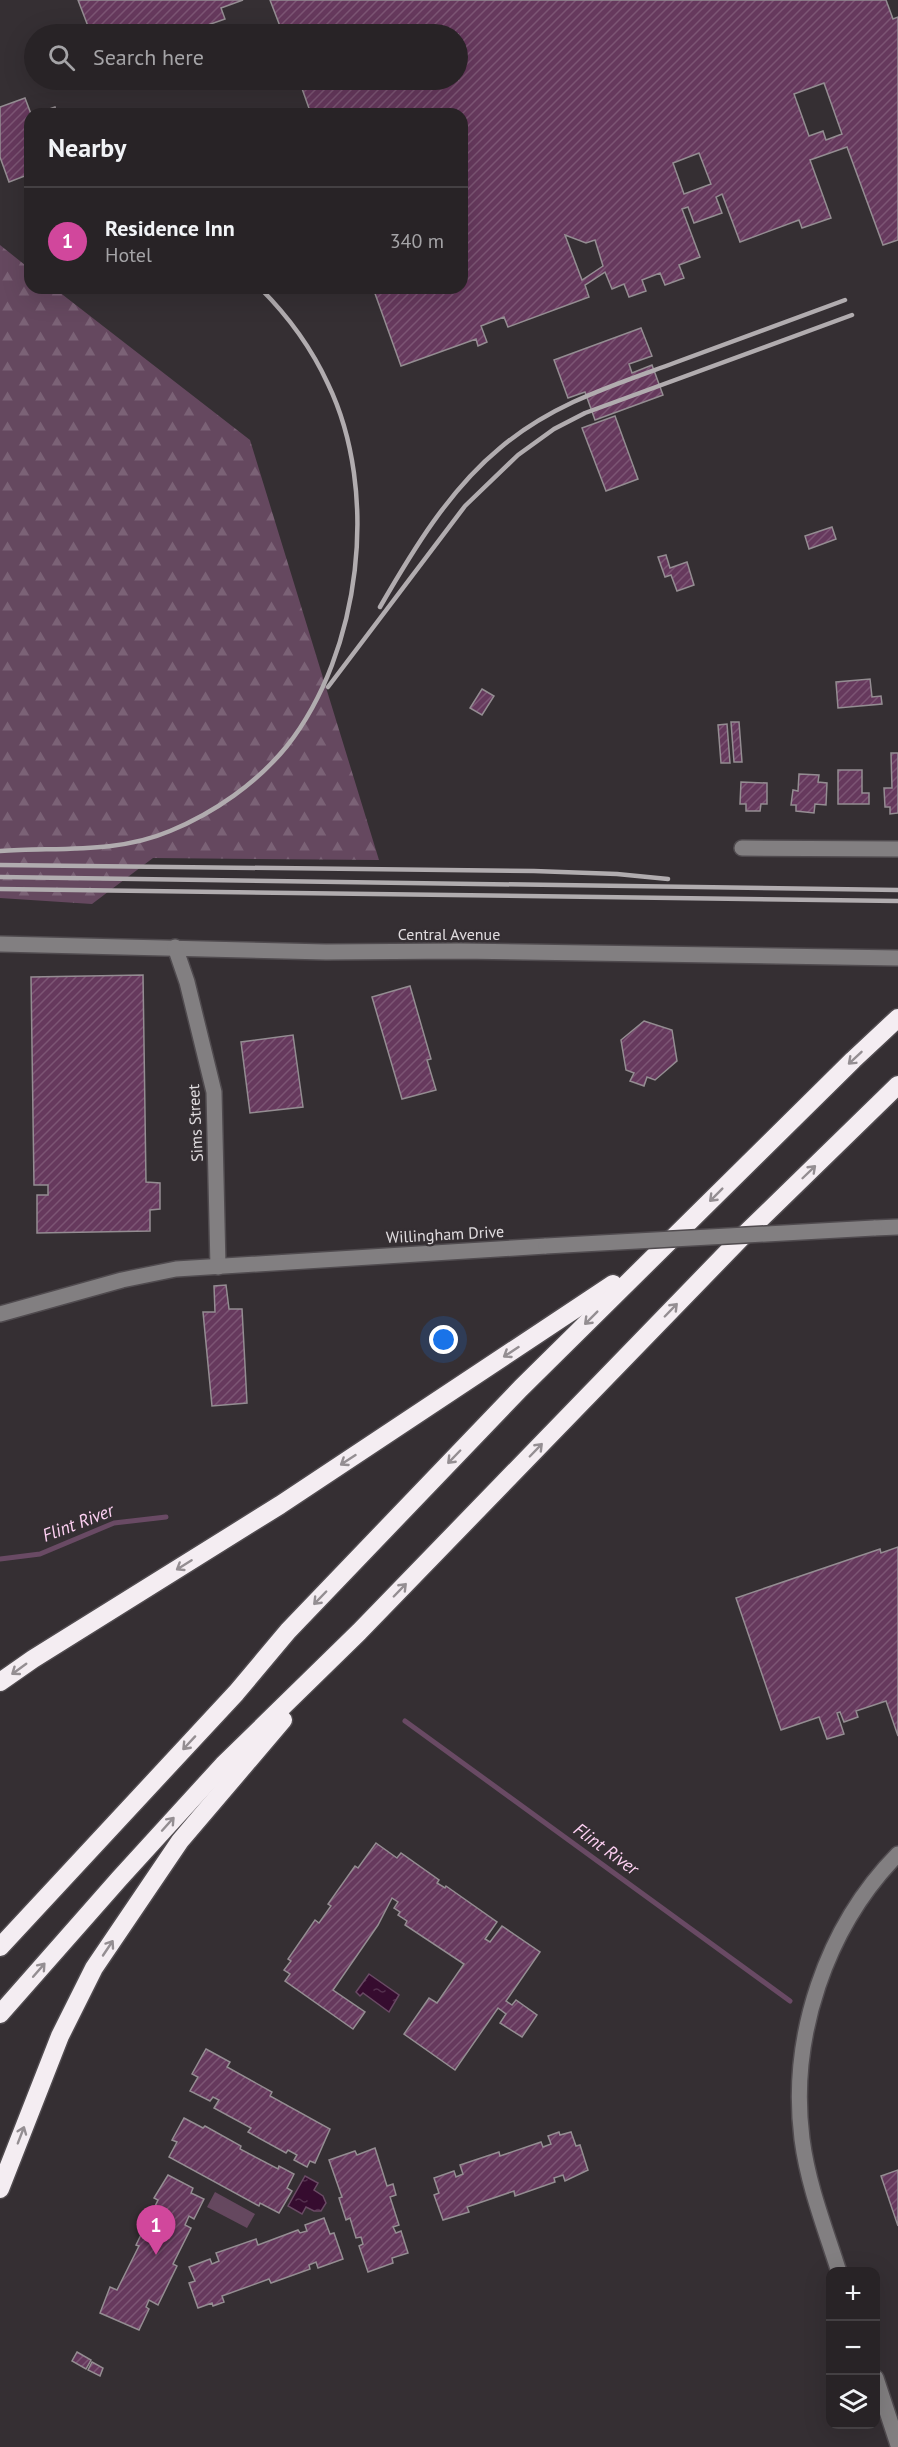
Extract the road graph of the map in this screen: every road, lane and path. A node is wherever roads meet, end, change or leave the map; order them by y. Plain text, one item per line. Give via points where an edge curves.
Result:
1 (742, 848) dead end
2 (898, 849) edge
3 (0, 944) edge
4 (175, 947) junction
5 (898, 958) edge
6 (898, 1018) edge
7 (898, 1085) edge
8 (898, 1227) edge
9 (647, 1262) junction
10 (218, 1267) junction
11 (0, 1314) edge
12 (359, 1632) junction
13 (0, 1682) edge
14 (898, 1854) edge
15 (0, 1947) edge
16 (0, 2014) edge
17 (0, 2189) edge
18 (838, 2267) edge
19 (880, 2390) edge
20 (898, 2445) edge

1 - 2 street
3 - 4 street, Central Avenue
4 - 5 street, Central Avenue
4 - 10 street, Sims Street via 214,1092
6 -> 9 highway
12 -> 7 highway via 744,1235
8 - 10 street, Willingham Drive, bridge
9 -> 13 highway via 280,1505
9 -> 15 highway via 288,1631 236,1693
10 - 11 street, Willingham Drive via 176,1269 122,1280
16 -> 12 highway via 223,1765
17 -> 12 highway via 60,2036 94,1968 180,1841
14 - 18 street via 850,1915 825,1964 809,2016 800,2077 805,2155
19 - 20 street

